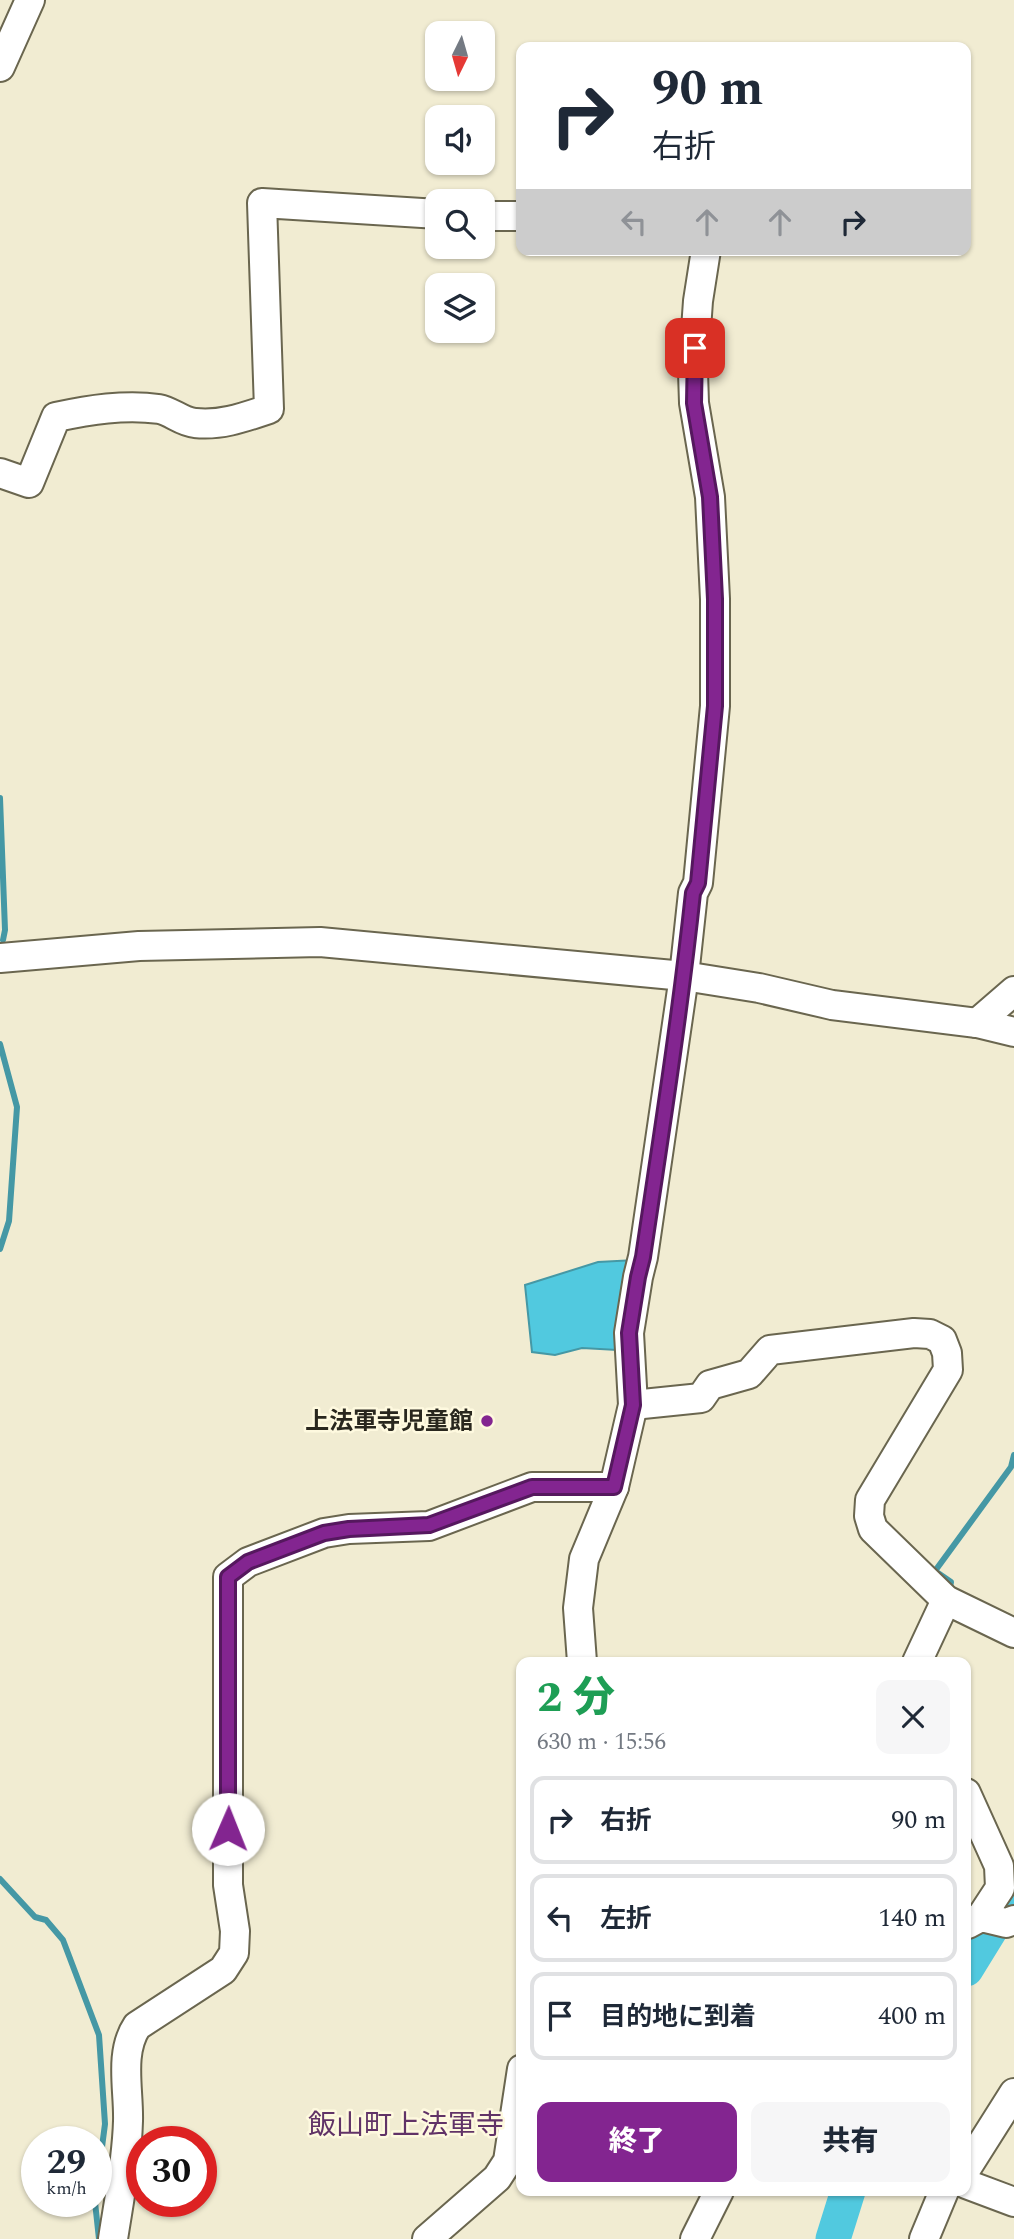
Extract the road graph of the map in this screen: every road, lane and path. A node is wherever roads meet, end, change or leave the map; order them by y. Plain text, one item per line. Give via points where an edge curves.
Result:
1 (30, 0) edge
2 (0, 67) edge
3 (425, 213) edge
4 (495, 216) edge
5 (516, 216) edge
6 (705, 256) edge
7 (0, 473) edge
8 (0, 958) edge
9 (684, 976) junction
10 (1014, 991) edge
11 (977, 1023) junction
12 (1014, 1032) edge
13 (633, 1405) junction
14 (614, 1487) junction
15 (946, 1600) junction
16 (1014, 1633) edge
17 (582, 1657) edge
18 (919, 1657) edge
19 (971, 1804) edge
20 (988, 1921) edge
21 (1014, 2093) edge
22 (516, 2101) edge
23 (971, 2161) edge
24 (971, 2186) edge
25 (716, 2196) edge
26 (942, 2196) edge
27 (1014, 2202) edge
28 (113, 2239) edge
29 (427, 2239) edge
30 (695, 2239) edge
31 (924, 2239) edge

1 - 2 street
3 - 7 street via 262,203 269,409 235,421 193,423 161,410 125,407 56,417 29,483
4 - 5 street
6 - 9 street via 693,372 710,497 715,706
8 - 9 street via 139,946 320,942
9 - 11 street via 832,1005
9 - 13 street via 629,1333
10 - 11 street
11 - 12 street
13 - 14 street
13 - 15 street via 701,1398 710,1385 749,1374 770,1350 914,1333 942,1340 948,1370 870,1500 869,1516 873,1529
14 - 17 street via 584,1559 578,1608
14 - 28 street via 532,1487 429,1525 324,1533 248,1562 228,1577 228,1885 234,1953 223,1970 137,2026 130,2037 127,2132
15 - 16 street
15 - 18 street
19 - 20 street via 999,1866 1000,1888
21 - 23 street
22 - 29 street via 508,2161 497,2178
24 - 27 street
25 - 30 street
26 - 31 street

